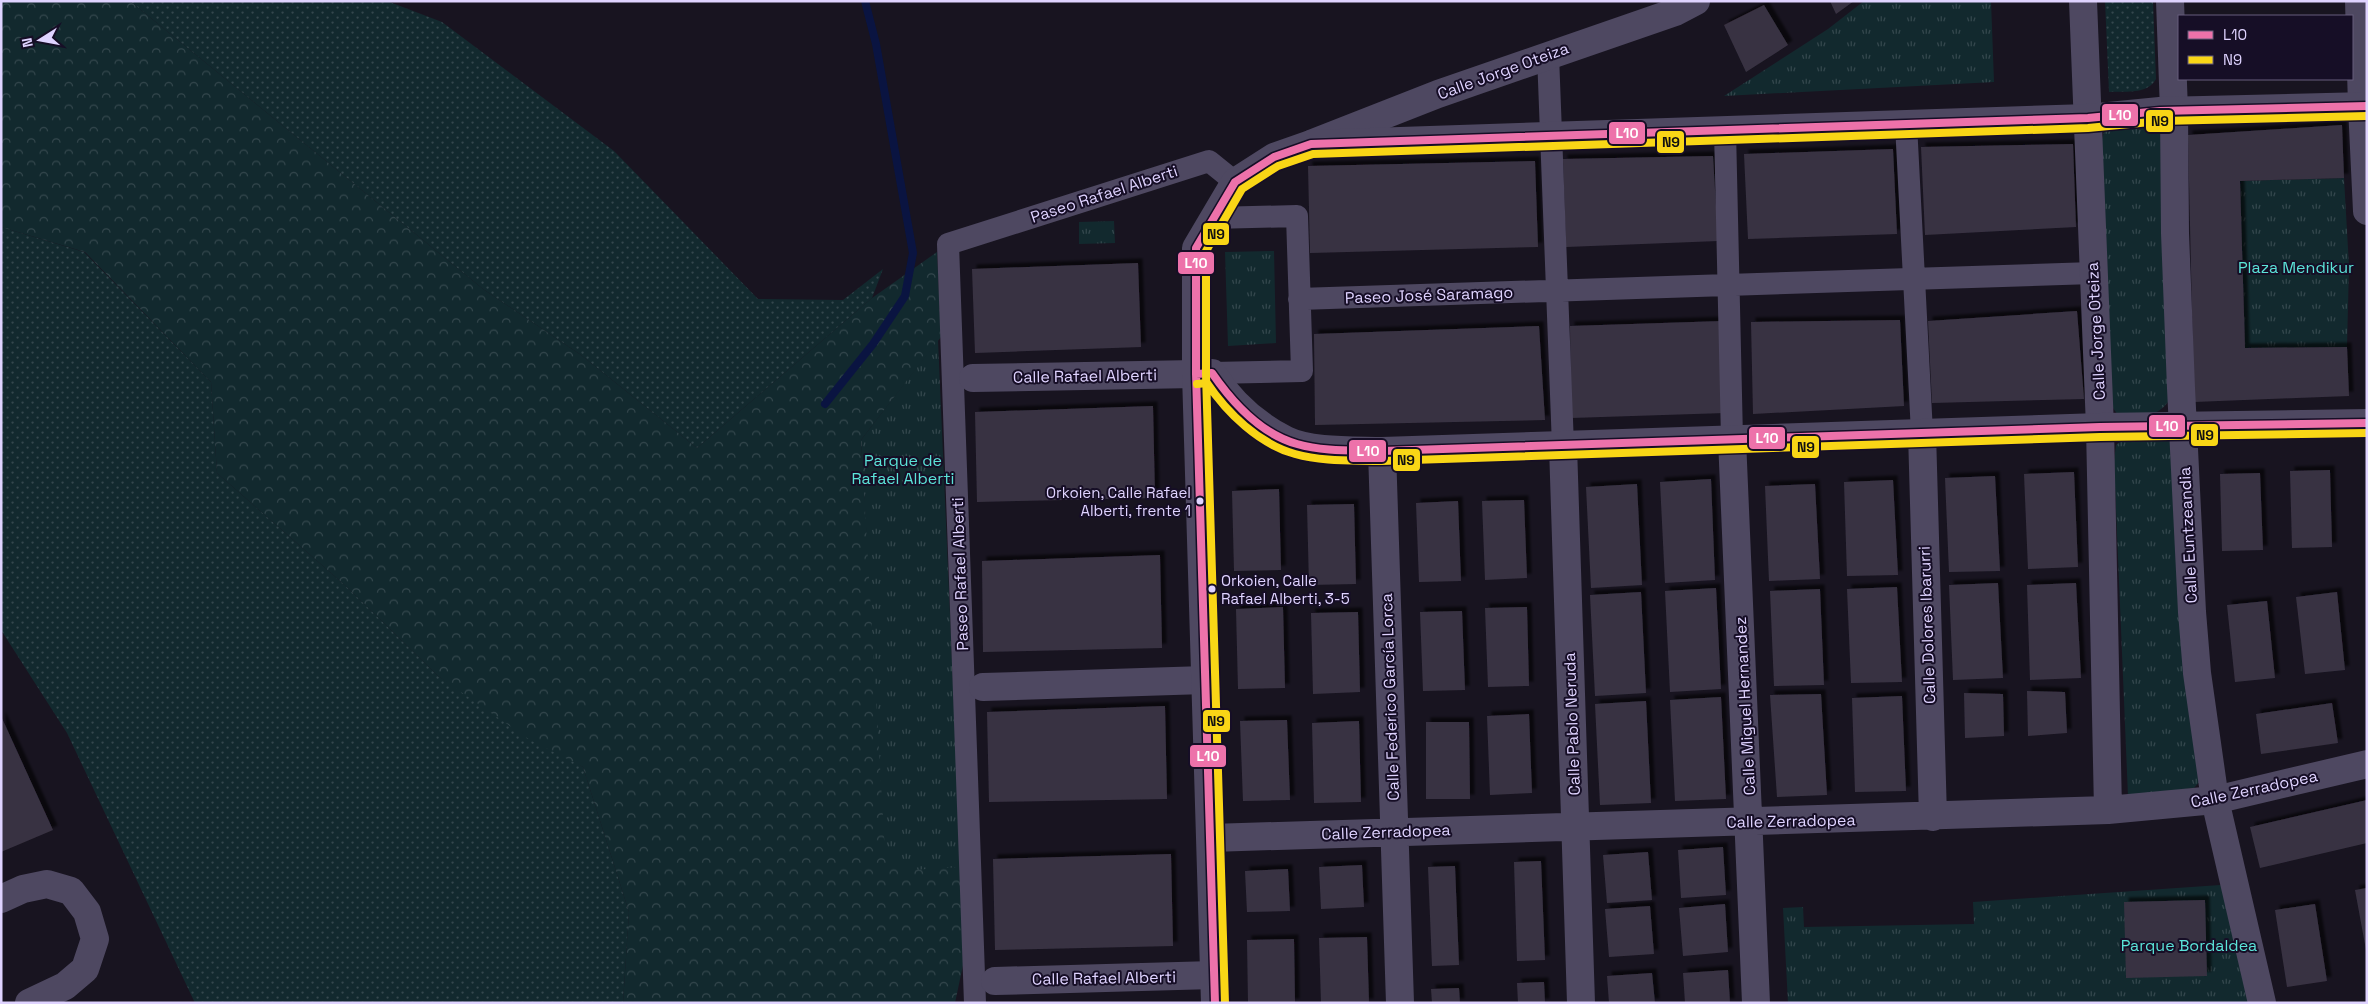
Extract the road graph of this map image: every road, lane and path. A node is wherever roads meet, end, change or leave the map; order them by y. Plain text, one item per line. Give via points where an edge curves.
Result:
1 (1696, 1) edge
2 (2083, 1) edge
3 (2170, 1) edge
4 (2359, 1) edge
5 (1548, 54) junction
6 (2365, 106) edge
7 (2174, 111) junction
8 (2088, 118) junction
9 (1906, 124) junction
10 (1724, 130) junction
11 (1552, 136) junction
12 (1311, 144) junction
13 (1235, 182) junction
14 (2367, 211) edge
15 (1212, 218) junction
16 (2093, 273) junction
17 (1913, 279) junction
18 (1728, 285) junction
19 (1558, 291) junction
20 (1299, 299) junction
21 (1204, 373) junction
22 (973, 378) dead end
23 (2367, 423) edge
24 (2100, 427) junction
25 (2183, 427) junction
26 (1922, 433) junction
27 (1732, 439) junction
28 (1563, 446) junction
29 (1382, 451) junction
30 (1205, 680) junction
31 (983, 687) dead end
32 (2367, 764) edge
33 (2215, 800) junction
34 (2108, 810) junction
35 (1933, 817) junction
36 (1750, 822) junction
37 (1576, 827) junction
38 (1395, 832) junction
39 (1211, 838) junction
40 (1, 899) edge
41 (1214, 975) junction
42 (994, 981) dead end
43 (29, 1003) edge
44 (975, 1003) edge
45 (1215, 1003) edge
46 (1400, 1003) edge
47 (1581, 1003) edge
48 (1756, 1003) edge
49 (2262, 1003) edge

1 - 5 street, Calle Jorge Oteiza via 1675,12
2 - 8 street, Calle Jorge Oteiza
3 - 7 street, Calle Euntzeandia
4 - 6 street
5 - 11 street
5 - 12 street, Calle Jorge Oteiza
6 - 7 street
6 - 14 street
7 - 8 street
7 - 25 street, Calle Euntzeandia
8 - 9 street
8 - 16 street, Calle Jorge Oteiza
9 - 10 street
9 - 17 street
10 - 11 street
10 - 18 street
11 - 12 street
11 - 19 street
12 - 13 street, Calle Jorge Oteiza via 1274,157
13 - 15 street
13 - 44 street, Paseo Rafael Alberti via 1209,161 948,244
15 - 20 street via 1297,216
15 - 21 street via 1196,248
16 - 17 street, Paseo José Saramago
16 - 24 street, Calle Jorge Oteiza
17 - 18 street, Paseo José Saramago
17 - 26 street
18 - 19 street, Paseo José Saramago
18 - 27 street
19 - 20 street, Paseo José Saramago
19 - 28 street
20 - 21 street via 1302,371
21 - 22 street, Calle Rafael Alberti
21 - 29 street via 1248,415 1287,441 1329,450
21 - 30 street
23 - 25 street
24 - 25 street
24 - 26 street
24 - 34 street, Calle Jorge Oteiza
25 - 33 street, Calle Euntzeandia via 2193,629
26 - 27 street
26 - 35 street, Calle Dolores Ibarurri
27 - 28 street
27 - 36 street, Calle Miguel Hernandez
28 - 29 street
28 - 37 street, Calle Pablo Neruda
29 - 38 street, Calle Federico García Lorca
30 - 31 street
30 - 39 street
32 - 33 street, Calle Zerradopea
33 - 34 street, Calle Zerradopea
33 - 49 street, Calle Euntzeandia
34 - 35 street, Calle Zerradopea
35 - 36 street, Calle Zerradopea
36 - 37 street, Calle Zerradopea
36 - 48 street, Calle Miguel Hernandez
37 - 38 street, Calle Zerradopea
37 - 47 street, Calle Pablo Neruda
38 - 39 street, Calle Zerradopea
38 - 46 street, Calle Federico García Lorca
39 - 41 street
40 - 43 street via 23,889 47,884 71,891 87,912 95,939 85,969 65,986
41 - 42 street, Calle Rafael Alberti
41 - 45 street

